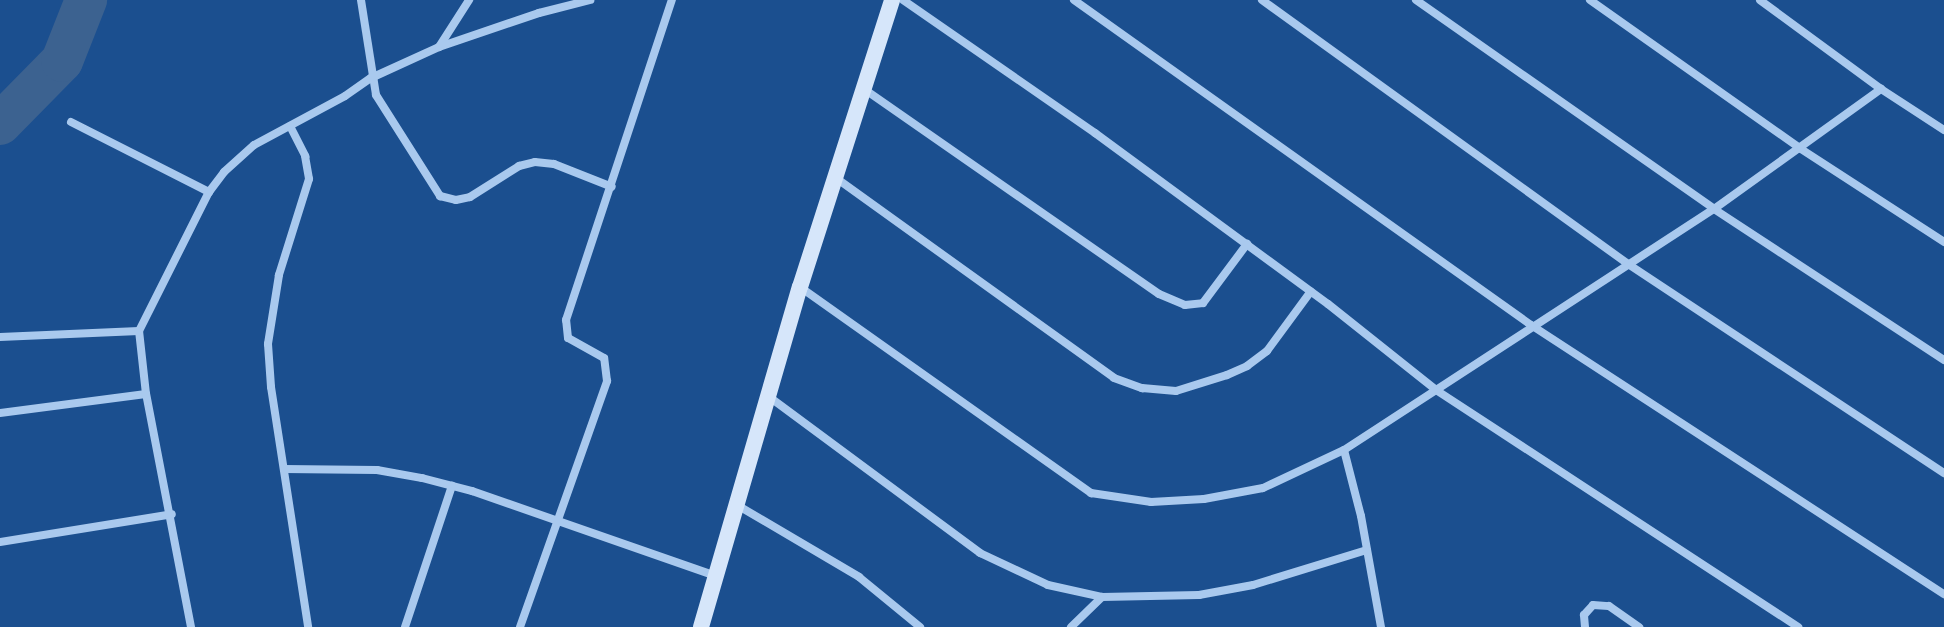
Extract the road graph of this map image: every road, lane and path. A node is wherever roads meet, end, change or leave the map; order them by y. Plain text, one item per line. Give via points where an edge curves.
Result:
1 (361, 0) edge
2 (469, 0) edge
3 (590, 0) edge
4 (672, 0) edge
5 (892, 0) edge
6 (903, 0) edge
7 (1074, 0) edge
8 (1262, 0) edge
9 (1416, 0) edge
10 (1590, 0) edge
11 (1760, 0) edge
12 (439, 47) junction
13 (371, 78) junction
14 (864, 89) junction
15 (1881, 89) junction
16 (71, 122) dead end
17 (290, 126) junction
18 (1944, 130) edge
19 (1801, 149) junction
20 (835, 178) junction
21 (612, 187) junction
22 (209, 192) junction
23 (1714, 209) junction
24 (1944, 242) edge
25 (1247, 244) junction
26 (1628, 264) junction
27 (800, 287) junction
28 (1311, 291) junction
29 (1531, 325) junction
30 (139, 331) junction
31 (0, 337) edge
32 (1944, 360) edge
33 (1436, 390) junction
34 (146, 394) junction
35 (768, 396) junction
36 (0, 413) edge
37 (1344, 450) junction
38 (284, 469) junction
39 (1944, 473) edge
40 (452, 486) junction
41 (737, 505) junction
42 (172, 514) junction
43 (556, 521) junction
44 (0, 542) edge
45 (1367, 550) junction
46 (716, 576) junction
47 (1944, 594) edge
48 (1102, 597) junction
49 (191, 627) edge
50 (308, 627) edge
51 (405, 627) edge
52 (520, 627) edge
53 (701, 627) edge
54 (920, 627) edge
55 (1071, 627) edge
56 (1381, 627) edge
57 (1585, 627) edge
58 (1639, 627) edge
59 (1798, 627) edge

1 - 13 street
2 - 12 street
3 - 12 street
4 - 21 street
5 - 14 street
6 - 25 street
7 - 29 street
8 - 26 street
9 - 23 street
10 - 19 street
11 - 15 street
12 - 13 street
13 - 17 street
13 - 21 street via 376,95 440,196 470,197 519,166 535,162
14 - 20 street
14 - 25 street via 1159,294 1185,305 1203,303
15 - 18 street
15 - 19 street
16 - 22 street
17 - 22 street via 254,145
17 - 38 street via 309,179 279,275 268,344
19 - 23 street
19 - 24 street
20 - 27 street
20 - 28 street via 1114,378 1142,388 1176,391 1247,366 1267,351
21 - 43 street via 565,328 568,338 604,358 607,381
22 - 30 street
23 - 26 street
23 - 32 street
25 - 28 street
26 - 29 street
26 - 39 street
27 - 35 street
27 - 37 street via 1091,493 1151,502 1204,499 1263,488
28 - 33 street
29 - 33 street
29 - 47 street
30 - 31 street
30 - 34 street
33 - 37 street
33 - 59 street
34 - 36 street
34 - 42 street
35 - 41 street
35 - 48 street via 980,553 1048,585
37 - 45 street
38 - 40 street via 377,470
38 - 50 street
40 - 43 street
40 - 51 street
41 - 46 street
41 - 54 street via 859,577
42 - 44 street
42 - 49 street
43 - 46 street
43 - 52 street
45 - 48 street via 1253,585 1199,595
45 - 56 street
46 - 53 street
48 - 55 street
57 - 58 street via 1584,615 1593,605 1609,606

